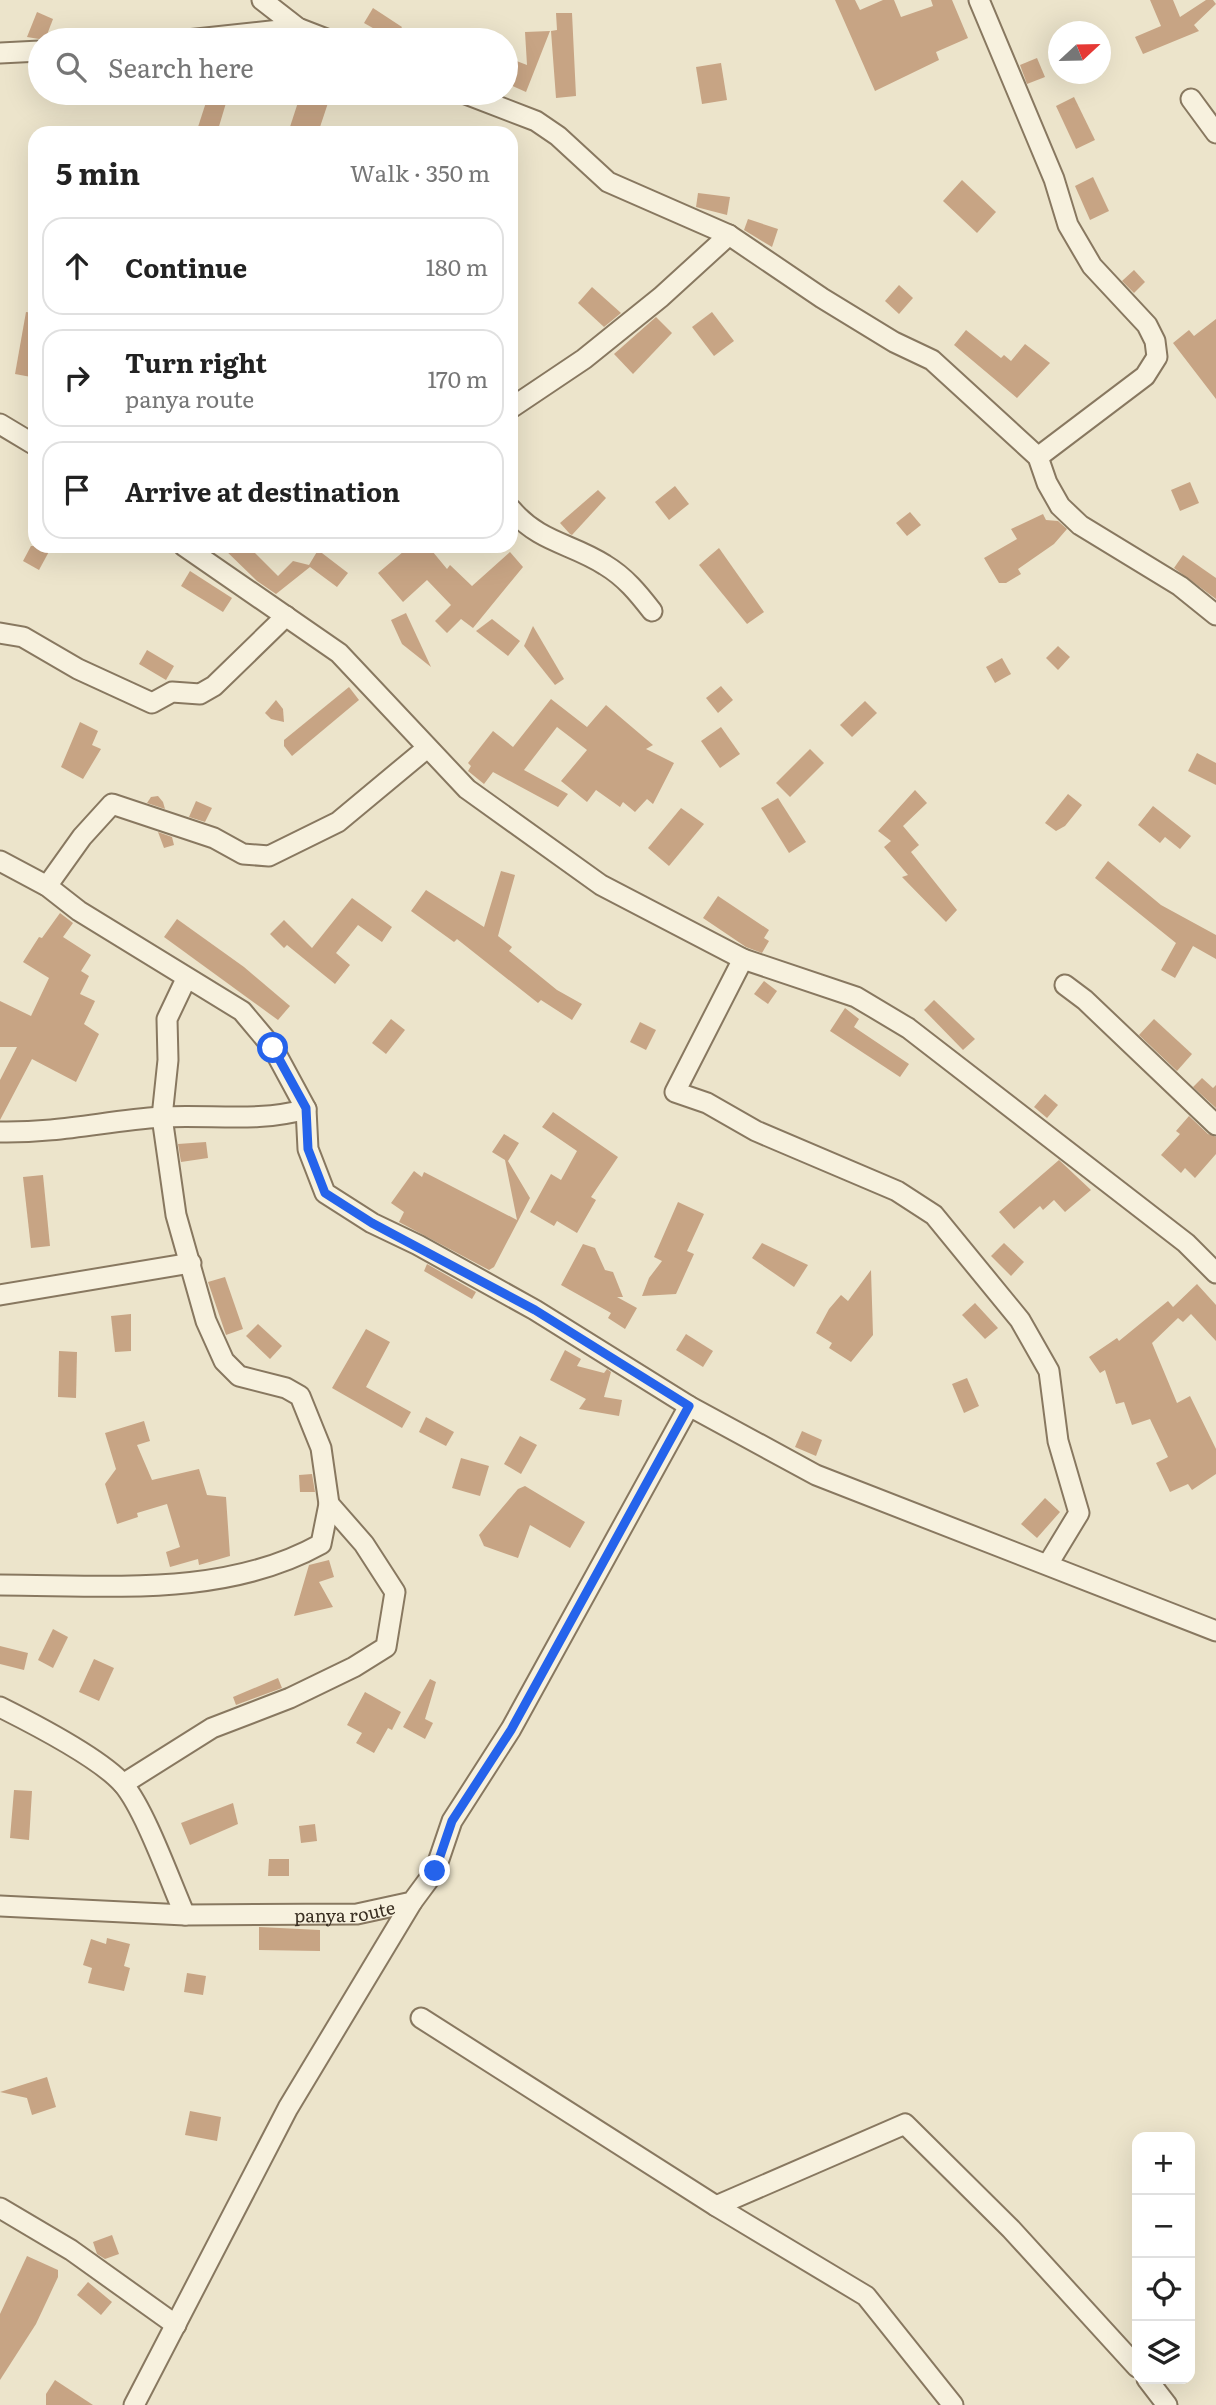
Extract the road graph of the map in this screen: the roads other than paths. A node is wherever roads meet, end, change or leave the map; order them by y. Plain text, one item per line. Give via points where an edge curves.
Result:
1 (262, 0) edge
2 (979, 0) edge
3 (298, 28) edge
4 (28, 52) edge
5 (0, 53) edge
6 (1191, 99) dead end
7 (494, 105) edge
8 (1216, 132) edge
9 (729, 235) junction
10 (518, 403) edge
11 (0, 424) edge
12 (28, 441) edge
13 (1038, 457) junction
14 (518, 518) edge
15 (194, 553) edge
16 (652, 611) dead end
17 (1216, 615) edge
18 (286, 616) junction
19 (0, 633) edge
20 (427, 748) junction
21 (0, 861) edge
22 (47, 886) junction
23 (743, 958) junction
24 (186, 979) junction
25 (1065, 985) dead end
26 (306, 1108) junction
27 (162, 1117) junction
28 (1216, 1125) edge
29 (0, 1132) edge
30 (191, 1263) junction
31 (1216, 1273) edge
32 (0, 1295) edge
33 (689, 1406) junction
34 (329, 1504) junction
35 (1048, 1564) junction
36 (0, 1585) edge
37 (1216, 1630) edge
38 (0, 1707) edge
39 (123, 1784) junction
40 (412, 1902) junction
41 (0, 1906) edge
42 (185, 1915) junction
43 (421, 2018) dead end
44 (716, 2206) junction
45 (0, 2208) edge
46 (176, 2325) junction
47 (1132, 2361) edge
48 (1151, 2384) edge
49 (134, 2405) edge
50 (953, 2405) edge
51 (1167, 2405) edge

1 - 3 street
2 - 13 street via 1054,179 1068,225 1092,266 1147,325 1157,346 1157,357 1145,376
4 - 5 street
6 - 8 street
7 - 9 street via 536,121 608,182
9 - 10 street via 584,359
9 - 13 street via 832,304 932,360
11 - 12 street
13 - 17 street via 1060,506 1080,525 1180,586
14 - 16 street via 544,538 627,579
15 - 18 street
18 - 19 street via 214,686 200,694 172,692 152,703 23,637
18 - 20 street via 339,653
20 - 22 street via 338,822 269,856 243,854 214,838 111,804
20 - 23 street via 467,789 601,885
21 - 22 street
22 - 24 street
23 - 31 street via 856,997 908,1028 1143,1209
23 - 35 street via 675,1092 897,1191 934,1215 987,1278 1020,1320 1049,1371 1058,1441 1079,1513
24 - 26 street via 242,1011 273,1048
24 - 27 street via 167,1019
25 - 28 street
26 - 27 street via 240,1119
26 - 33 street via 308,1149 325,1193 535,1310
27 - 29 street via 42,1133
27 - 30 street via 176,1215
30 - 32 street
30 - 34 street via 206,1321 224,1361 239,1376 286,1388 307,1407 321,1448
33 - 35 street via 816,1475
33 - 40 street, panya route via 511,1730 452,1821 435,1871
34 - 36 street via 321,1544 260,1572 135,1586
34 - 39 street via 364,1544 396,1592 386,1647 290,1698 212,1728
35 - 37 street
38 - 39 street via 82,1753
39 - 42 street
40 - 42 street, panya route via 357,1914
40 - 46 street via 288,2108
41 - 42 street, panya route
43 - 44 street
44 - 47 street via 905,2124 1012,2229
44 - 50 street via 866,2296
45 - 46 street via 71,2250
46 - 49 street
48 - 51 street

